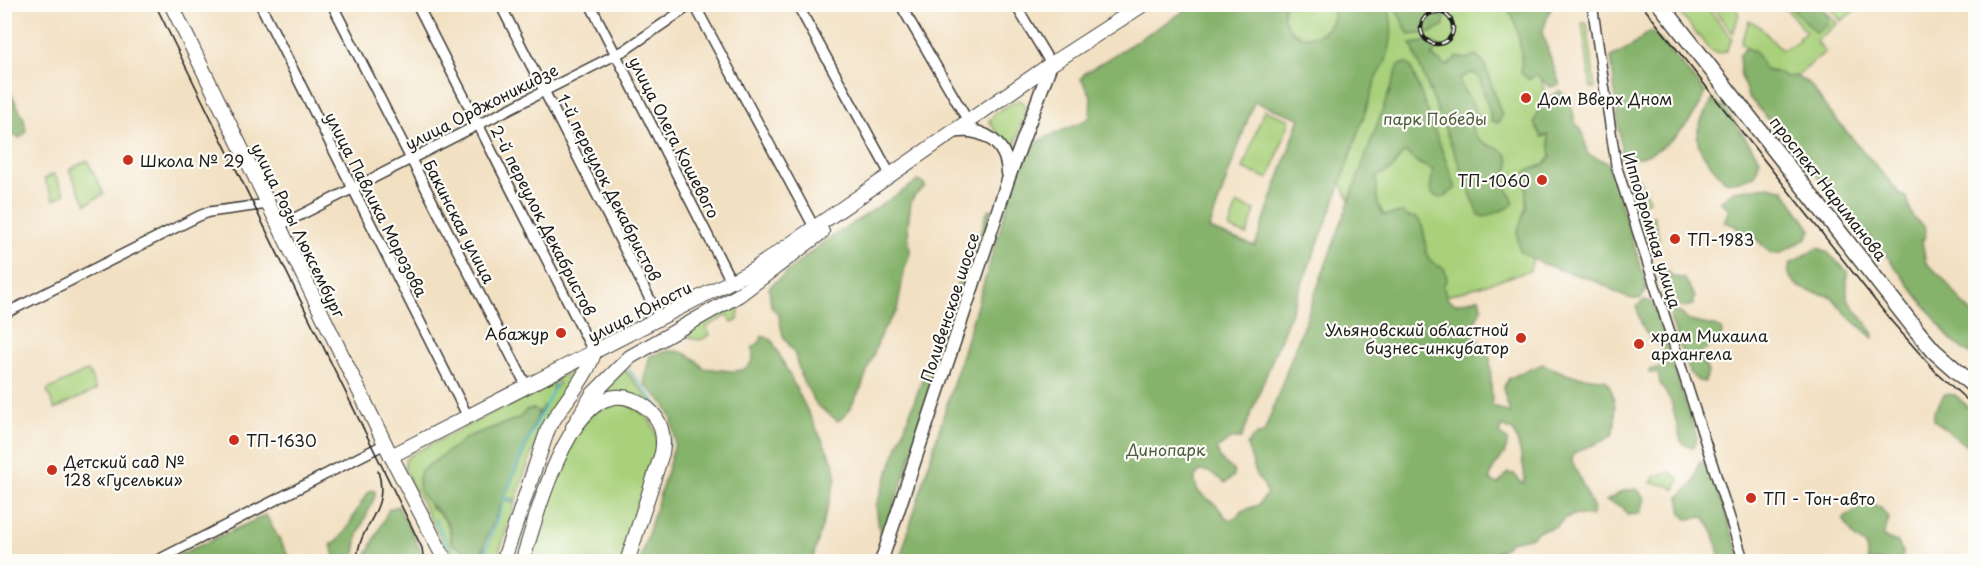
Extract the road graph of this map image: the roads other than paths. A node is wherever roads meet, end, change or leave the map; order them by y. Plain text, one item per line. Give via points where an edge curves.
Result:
1 (171, 4) edge
2 (260, 4) edge
3 (332, 4) edge
4 (417, 4) edge
5 (500, 4) edge
6 (590, 4) edge
7 (693, 4) edge
8 (797, 4) edge
9 (900, 4) edge
10 (1015, 4) edge
11 (1144, 4) edge
12 (1592, 4) edge
13 (1660, 4) edge
14 (1127, 9) edge
15 (616, 54) junction
16 (1051, 64) junction
17 (544, 91) junction
18 (968, 121) junction
19 (479, 124) junction
20 (953, 132) junction
21 (411, 159) junction
22 (891, 176) junction
23 (1008, 180) junction
24 (351, 189) junction
25 (268, 204) junction
26 (279, 226) junction
27 (814, 227) junction
28 (732, 283) junction
29 (4, 314) edge
30 (660, 320) junction
31 (594, 352) junction
32 (527, 387) junction
33 (1976, 388) edge
34 (468, 417) junction
35 (573, 427) junction
36 (388, 450) junction
37 (398, 470) junction
38 (154, 561) edge
39 (435, 561) edge
40 (446, 561) edge
41 (503, 561) edge
42 (522, 561) edge
43 (627, 561) edge
44 (881, 561) edge
45 (1744, 561) edge

1 - 25 main road, улица Розы Люксембург
2 - 24 street, улица Павлика Морозова
3 - 21 street, Бакинская улица
4 - 19 street, 2-й переулок Декабристов
5 - 17 street, 1-й переулок Декабристов
6 - 15 street, улица Олега Кошевого
7 - 15 street, улица Орджоникидзе
7 - 27 street
8 - 22 street
9 - 18 street
10 - 16 street
11 - 14 main road, улица Юности
12 - 45 street, Ипподромная улица via 1616,165
13 - 33 main road, проспект Нариманова via 1917,331
14 - 16 main road, улица Юности
15 - 17 street, улица Орджоникидзе
15 - 28 street, улица Олега Кошевого
16 - 18 main road, улица Юности
16 - 23 street, Поливенское шоссе
17 - 19 street, улица Орджоникидзе
17 - 30 street, 1-й переулок Декабристов
18 - 20 main road, улица Юности
19 - 21 street, улица Орджоникидзе
19 - 31 street, 2-й переулок Декабристов
20 - 22 main road, улица Юности
20 - 23 street via 972,130 998,144 1007,161
21 - 24 street, улица Орджоникидзе
21 - 32 street, Бакинская улица
22 - 27 main road, улица Юности
22 - 35 main road, улица Юности via 739,295 630,357 592,396
23 - 44 street, Поливенское шоссе
24 - 26 street, улица Орджоникидзе
24 - 34 street, улица Павлика Морозова
25 - 26 main road, улица Розы Люксембург
25 - 29 street via 199,216
26 - 36 main road, улица Розы Люксембург
27 - 28 main road, улица Юности
28 - 30 main road, улица Юности
30 - 31 main road, улица Юности
31 - 32 main road, улица Юности
31 - 41 main road via 590,368 548,429
32 - 34 main road, улица Юности
34 - 36 main road, улица Юности
35 - 42 main road, улица Юности
35 - 43 main road via 599,403 618,398 644,406 660,427 662,453
36 - 37 main road, улица Розы Люксембург
36 - 38 street, улица Юности
37 - 39 main road
37 - 40 main road

